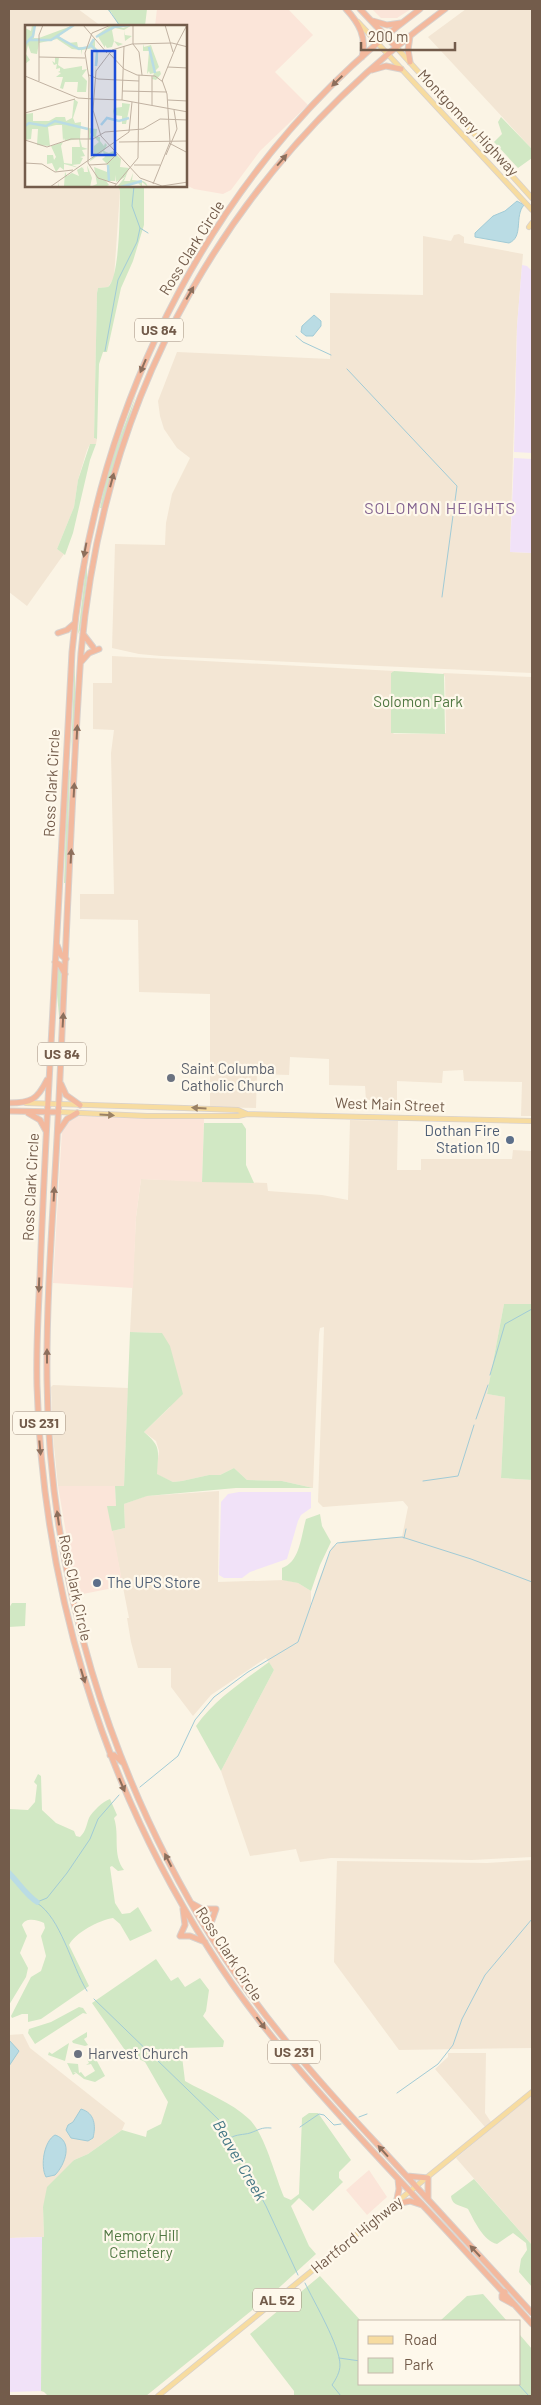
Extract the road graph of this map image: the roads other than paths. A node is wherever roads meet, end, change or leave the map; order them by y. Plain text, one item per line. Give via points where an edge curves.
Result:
1 (346, 9) edge
2 (360, 9) edge
3 (420, 9) edge
4 (445, 9) edge
5 (372, 21) junction
6 (358, 22) junction
7 (401, 23) junction
8 (386, 36) junction
9 (410, 36) junction
10 (378, 43) junction
11 (396, 47) junction
12 (388, 54) junction
13 (362, 57) junction
14 (410, 62) junction
15 (401, 69) junction
16 (369, 71) junction
17 (532, 198) edge
18 (532, 210) edge
19 (74, 624) junction
20 (58, 633) dead end
21 (83, 633) junction
22 (81, 663) junction
23 (66, 746) junction
24 (66, 760) junction
25 (76, 760) junction
26 (75, 772) junction
27 (60, 878) junction
28 (59, 891) junction
29 (69, 892) junction
30 (68, 903) junction
31 (56, 942) junction
32 (66, 959) junction
33 (55, 962) junction
34 (66, 975) junction
35 (49, 1078) junction
36 (60, 1083) junction
37 (9, 1102) edge
38 (26, 1103) junction
39 (48, 1104) junction
40 (59, 1104) junction
41 (80, 1104) junction
42 (9, 1111) edge
43 (26, 1112) junction
44 (47, 1112) junction
45 (59, 1112) junction
46 (77, 1113) junction
47 (247, 1114) junction
48 (532, 1121) edge
49 (46, 1132) junction
50 (58, 1133) junction
51 (41, 1250) junction
52 (50, 1261) junction
53 (40, 1262) junction
54 (50, 1273) junction
55 (104, 1740) junction
56 (117, 1746) junction
57 (110, 1755) junction
58 (124, 1763) junction
59 (190, 1903) junction
60 (183, 1905) junction
61 (213, 1940) junction
62 (205, 1942) junction
63 (257, 2005) junction
64 (251, 2010) junction
65 (302, 2061) junction
66 (296, 2066) junction
67 (532, 2092) edge
68 (370, 2137) junction
69 (365, 2143) junction
70 (406, 2176) junction
71 (398, 2178) junction
72 (428, 2178) junction
73 (416, 2187) junction
74 (410, 2192) junction
75 (428, 2200) junction
76 (396, 2204) junction
77 (422, 2205) junction
78 (495, 2272) junction
79 (489, 2278) junction
80 (503, 2292) junction
81 (513, 2292) junction
82 (532, 2313) edge
83 (532, 2324) edge
84 (158, 2396) edge

1 - 6 highway, Montgomery Highway
2 - 5 highway, Montgomery Highway
3 - 7 highway, Ross Clark Circle / US 84
4 - 9 highway, Ross Clark Circle / US 84
5 - 7 highway via 387,25
5 - 8 highway, Montgomery Highway
6 - 10 main road, Montgomery Highway
6 - 13 highway via 364,42
7 - 8 highway, Ross Clark Circle / US 84
8 - 10 highway, Ross Clark Circle / US 84
8 - 11 highway, Montgomery Highway
9 - 11 highway, Ross Clark Circle / US 84
9 - 14 highway
10 - 12 main road, Montgomery Highway
10 - 13 highway, Ross Clark Circle / US 84
11 - 12 highway, Ross Clark Circle / US 84
11 - 14 main road, Montgomery Highway
12 - 15 main road, Montgomery Highway
12 - 16 highway, Ross Clark Circle / US 84
13 -> 19 highway, Ross Clark Circle / US 84 via 309,108 266,159 207,243 167,313 129,399 107,462 88,538
14 - 17 main road, Montgomery Highway
15 - 16 highway via 386,66
15 - 18 main road, Montgomery Highway
21 -> 16 highway, Ross Clark Circle / US 84 via 93,560 114,470 145,384 176,318 221,241 261,184 298,141
19 - 20 highway
19 - 23 highway, Ross Clark Circle / US 84
21 - 22 highway, Ross Clark Circle / US 84
21 - 22 highway via 96,648
25 -> 22 highway, Ross Clark Circle / US 84
23 - 24 highway, Ross Clark Circle / US 84
23 - 25 highway
24 - 26 highway
24 - 27 highway, Ross Clark Circle / US 84
25 - 26 highway, Ross Clark Circle / US 84
29 -> 26 highway, Ross Clark Circle / US 84
27 - 28 highway, Ross Clark Circle / US 84
27 - 29 highway
28 - 30 highway
28 - 31 highway, Ross Clark Circle / US 84
29 - 30 highway, Ross Clark Circle / US 84
30 - 32 highway, Ross Clark Circle / US 84
31 - 32 highway
31 - 33 highway, Ross Clark Circle / US 84
32 - 34 highway, Ross Clark Circle / US 84
33 - 34 highway
33 - 35 highway, Ross Clark Circle / US 84
36 -> 34 highway, Ross Clark Circle / US 84
35 - 38 highway, US 84 via 39,1095
35 - 39 highway, Ross Clark Circle / US 231
36 - 40 highway, Ross Clark Circle / US 84
36 - 41 highway via 66,1095
37 - 38 highway, West Main Street
38 - 39 main road, West Main Street
39 - 40 main road, West Main Street
39 - 44 highway, Ross Clark Circle / US 231
40 - 41 main road, West Main Street
40 - 45 highway, Ross Clark Circle / US 84
47 -> 41 main road, West Main Street via 238,1110
42 - 43 highway, West Main Street
43 - 44 highway, West Main Street
43 - 49 highway via 40,1120
44 - 45 highway, West Main Street
44 - 49 highway, Ross Clark Circle / US 231
45 - 46 main road, West Main Street
45 - 50 highway, Ross Clark Circle / US 231
46 -> 47 main road, West Main Street
46 - 50 highway via 67,1119
47 - 48 main road, West Main Street
49 - 51 highway, Ross Clark Circle / US 231
52 -> 50 highway, Ross Clark Circle / US 231
51 - 52 highway
51 - 53 highway, Ross Clark Circle / US 231
52 - 54 highway, Ross Clark Circle / US 231
53 - 54 highway
53 -> 55 highway, Ross Clark Circle / US 231 via 37,1384 44,1493 64,1602
56 -> 54 highway, Ross Clark Circle / US 231 via 82,1638 58,1517 47,1391
55 - 56 highway via 111,1746
55 - 57 highway, Ross Clark Circle / US 231
56 - 58 highway, Ross Clark Circle / US 231
57 - 58 highway
57 -> 60 highway, Ross Clark Circle / US 231 via 148,1842
59 -> 58 highway, Ross Clark Circle / US 231
59 - 61 highway, Ross Clark Circle / US 231
59 - 61 highway via 202,1909 216,1909 211,1923
60 - 62 highway, Ross Clark Circle / US 231
60 - 62 highway via 185,1922 180,1936
61 - 63 highway, Ross Clark Circle / US 231
62 - 64 highway, Ross Clark Circle / US 231
63 - 64 highway
63 - 65 highway, Ross Clark Circle / US 231
64 -> 66 highway, Ross Clark Circle / US 231
65 - 66 highway
65 - 68 highway, Ross Clark Circle / US 231
66 - 69 highway, Ross Clark Circle / US 231
67 - 72 main road, Hartford Highway / AL 52
68 - 69 highway
70 -> 68 highway, Ross Clark Circle / US 231
69 - 71 highway, Ross Clark Circle / US 231
70 - 72 highway
70 - 73 highway, Ross Clark Circle / US 231
71 - 74 highway, Ross Clark Circle / US 231
71 - 76 highway
72 - 73 main road, Hartford Highway / AL 52
72 - 75 highway
73 - 74 main road, Hartford Highway / AL 52
73 - 75 highway, Ross Clark Circle / US 231
74 - 76 main road, Hartford Highway / AL 52
74 - 77 highway, Ross Clark Circle / US 231
78 -> 75 highway, Ross Clark Circle / US 231
76 - 77 highway via 410,2201
76 - 84 main road, Hartford Highway / AL 52
77 - 79 highway, Ross Clark Circle / US 231
78 - 79 highway
78 - 81 highway, Ross Clark Circle / US 231
79 - 80 highway, Ross Clark Circle / US 231
80 - 81 highway
80 - 83 highway, Ross Clark Circle / US 231
81 - 82 highway, Ross Clark Circle / US 231

